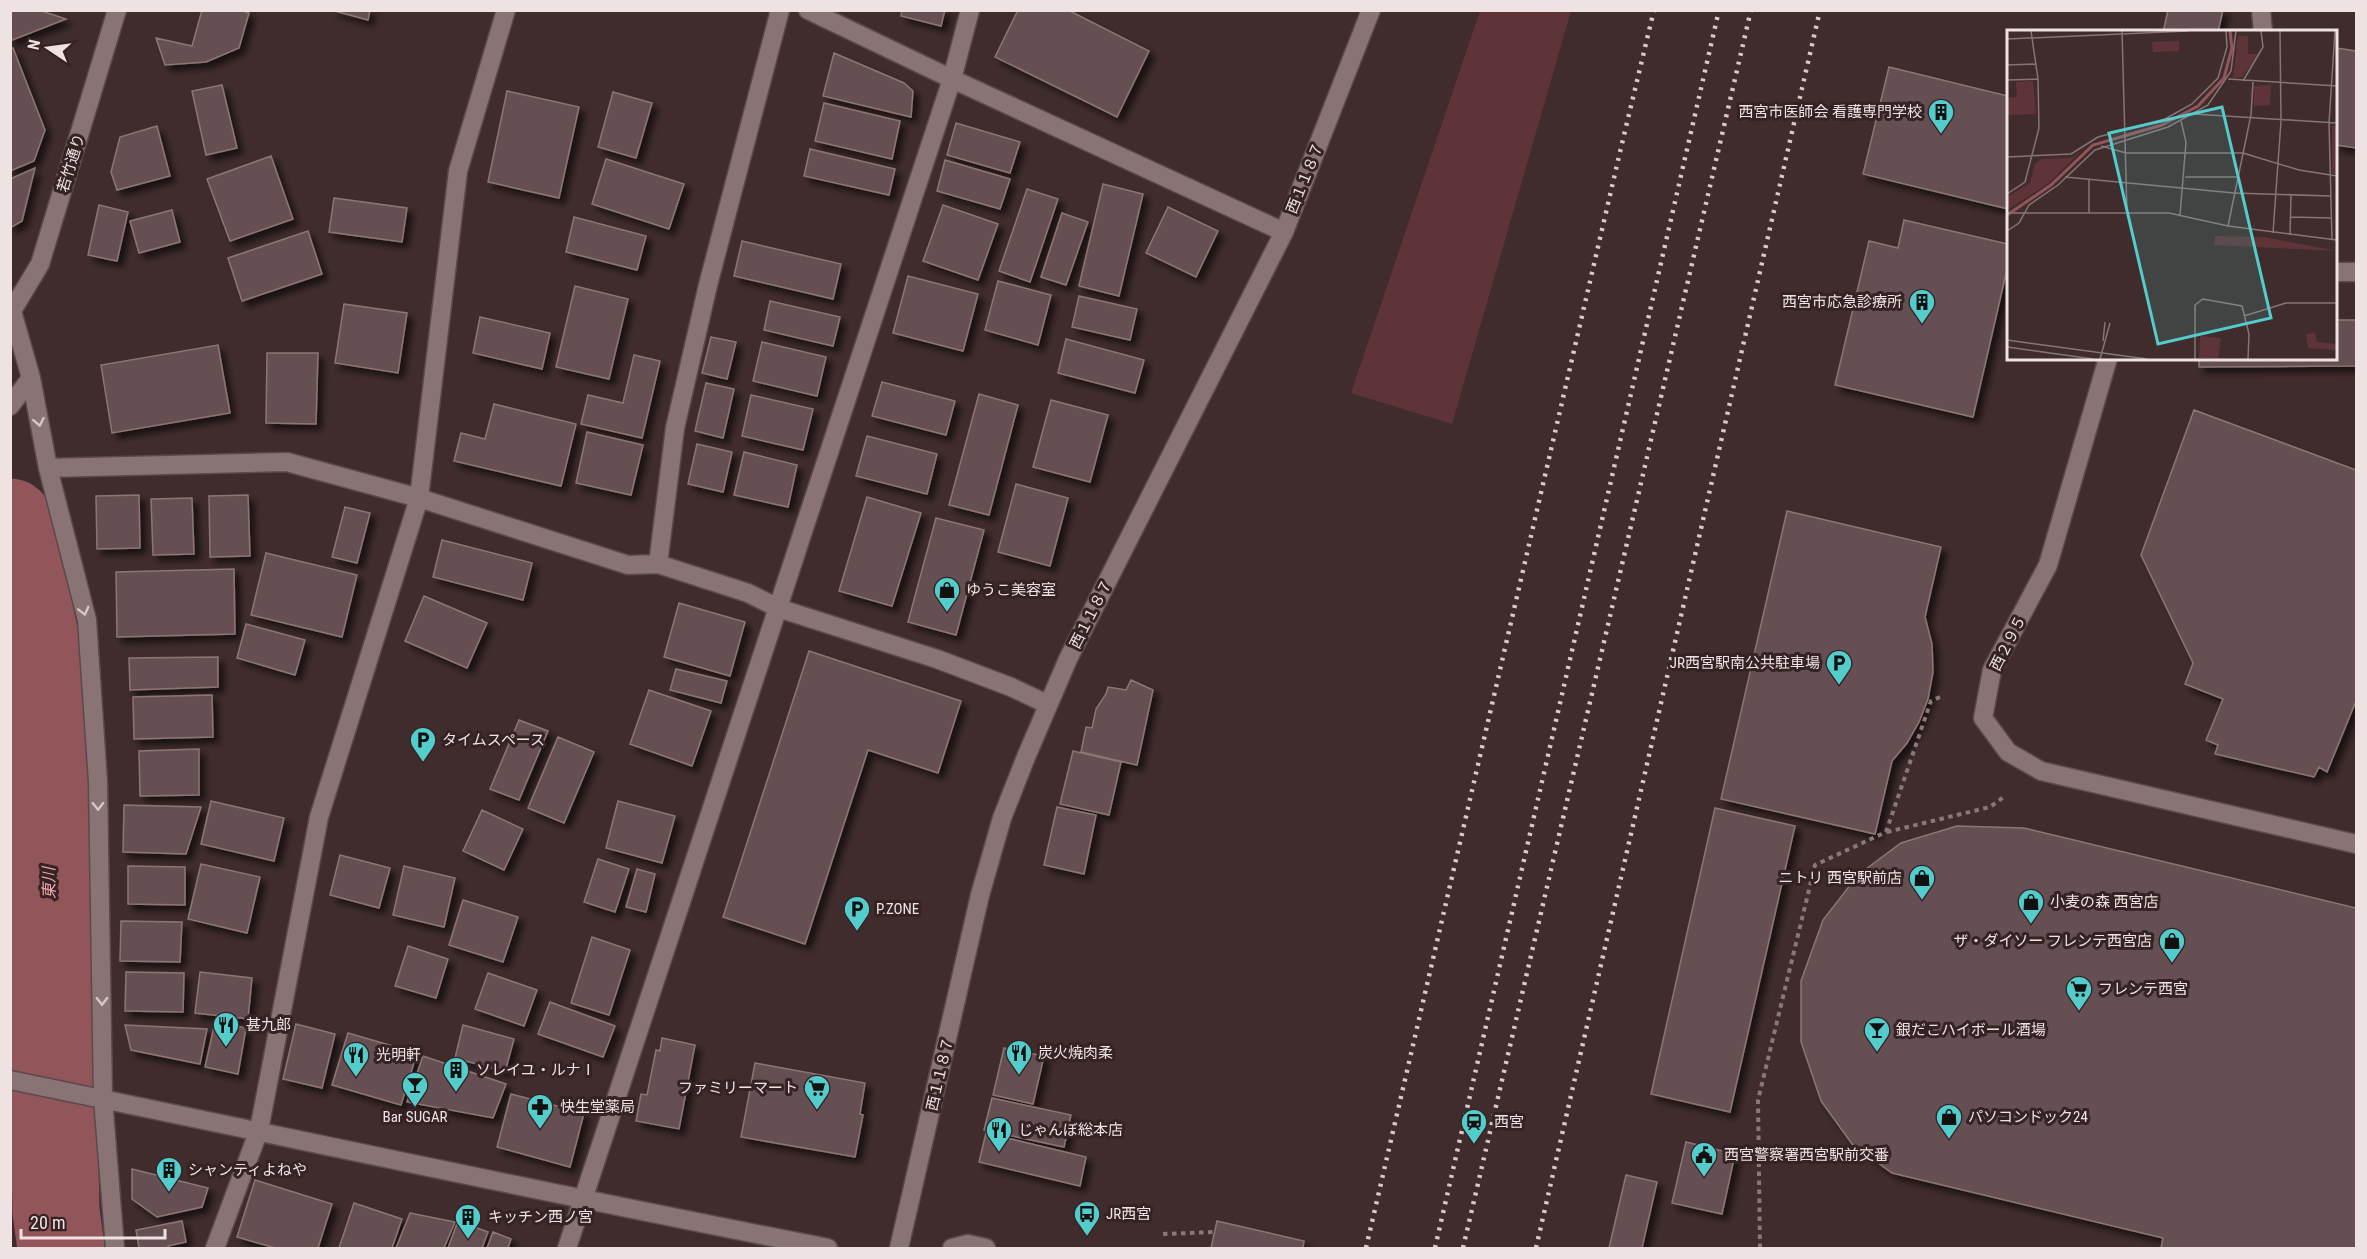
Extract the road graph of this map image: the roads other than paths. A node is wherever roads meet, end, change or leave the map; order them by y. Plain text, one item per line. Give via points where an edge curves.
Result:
1 (117, 10) edge
2 (506, 10) edge
3 (780, 10) edge
4 (808, 10) edge
5 (970, 10) edge
6 (1371, 10) edge
7 (2261, 10) edge
8 (2263, 30) edge
9 (952, 79) junction
10 (1284, 232) junction
11 (2337, 272) edge
12 (2356, 272) edge
13 (12, 307) edge
14 (2107, 360) edge
15 (31, 378) junction
16 (15, 400) edge
17 (48, 468) junction
18 (419, 498) junction
19 (658, 564) junction
20 (778, 608) junction
21 (1047, 704) junction
22 (2356, 844) edge
23 (10, 1080) edge
24 (95, 1097) junction
25 (259, 1130) junction
26 (583, 1201) junction
27 (115, 1248) edge
28 (215, 1248) edge
29 (567, 1248) edge
30 (828, 1248) edge
31 (899, 1248) edge
32 (952, 1248) edge
33 (986, 1248) edge

1 - 13 street, 若竹通り via 40,264
2 - 18 street via 458,171
3 - 19 street via 675,428
4 - 9 street
5 - 9 street
6 - 10 street, 西１１８７
7 - 8 street
9 - 10 street
9 - 20 street
10 - 21 street, 西１１８７
11 - 12 street
13 - 15 street
14 - 22 street, 西２９５ via 2048,565 1992,670 1983,718 2008,752 2041,771
15 - 16 street
15 -> 17 street
17 - 18 street via 287,462
17 -> 24 street via 87,620 98,782
18 - 19 street via 628,565
18 - 25 street via 319,817
19 - 20 street via 748,593
20 - 21 street via 938,659
20 - 26 street
21 - 31 street, 西１１８７ via 992,852
23 - 24 street
24 - 25 street
24 - 27 street
25 - 26 street
25 - 28 street
26 - 29 street
26 - 30 street
32 - 33 street via 968,1244

